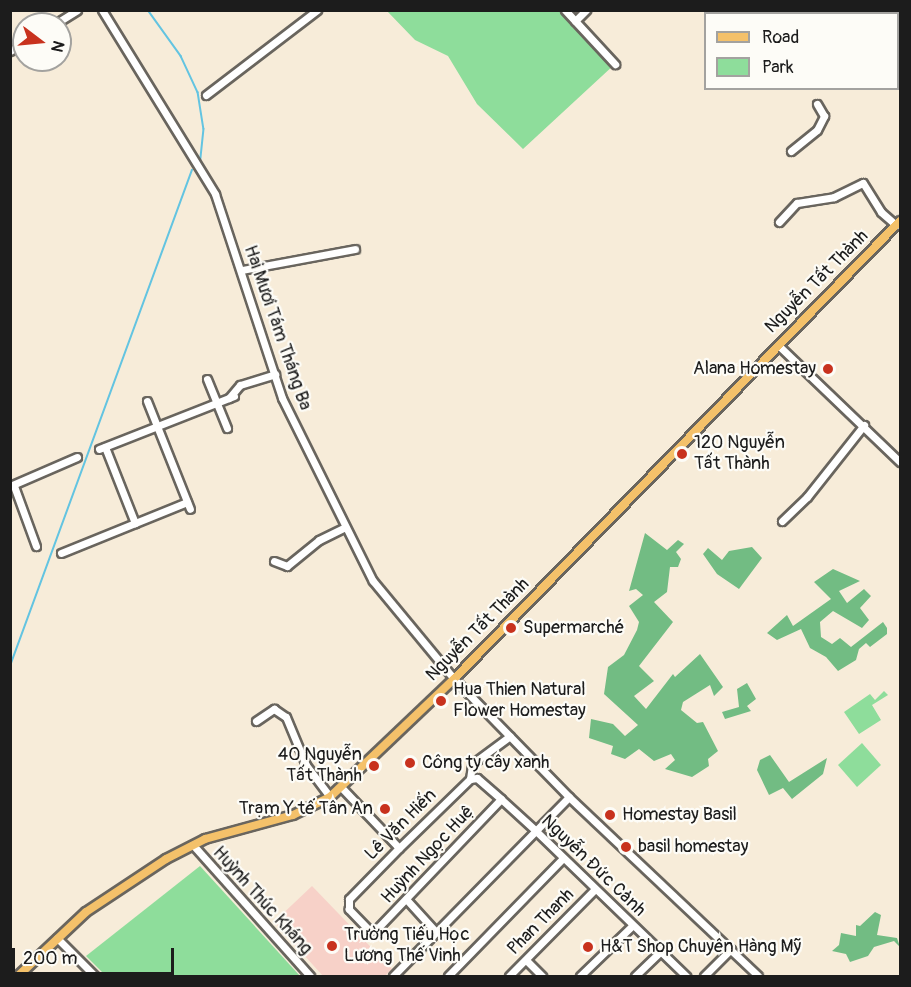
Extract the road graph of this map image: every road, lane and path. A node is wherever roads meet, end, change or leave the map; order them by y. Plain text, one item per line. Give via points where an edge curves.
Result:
1 (102, 10) edge
2 (317, 10) edge
3 (565, 10) edge
4 (586, 10) edge
5 (575, 21) junction
6 (615, 64) dead end
7 (206, 95) dead end
8 (817, 104) dead end
9 (791, 151) dead end
10 (779, 222) dead end
11 (898, 223) edge
12 (355, 249) dead end
13 (242, 270) junction
14 (778, 345) junction
15 (275, 374) junction
16 (207, 379) dead end
17 (147, 401) dead end
18 (217, 403) junction
19 (864, 425) junction
20 (157, 426) junction
21 (227, 428) dead end
22 (77, 457) dead end
23 (900, 462) edge
24 (12, 486) edge
25 (782, 521) dead end
26 (135, 523) junction
27 (344, 528) junction
28 (36, 546) dead end
29 (61, 553) dead end
30 (274, 561) dead end
31 (454, 679) junction
32 (256, 721) dead end
33 (510, 736) junction
34 (474, 779) junction
35 (341, 788) junction
36 (569, 797) junction
37 (330, 798) junction
38 (501, 799) junction
39 (536, 831) junction
40 (193, 845) junction
41 (399, 848) junction
42 (563, 858) junction
43 (595, 889) junction
44 (406, 900) junction
45 (632, 926) junction
46 (376, 930) joint
47 (436, 932) junction
48 (57, 938) junction
49 (731, 949) junction
50 (660, 952) junction
51 (526, 960) junction
52 (18, 976) edge
53 (95, 976) edge
54 (310, 976) edge
55 (393, 976) edge
56 (448, 976) edge
57 (509, 976) edge
58 (542, 976) edge
59 (580, 976) edge
60 (635, 976) edge
61 (686, 976) edge
62 (704, 976) edge
63 (758, 976) edge

1 - 13 street, Hai Mươi Tám Tháng Ba via 214,194
2 - 7 street
3 - 5 street
4 - 5 street
5 - 6 street
8 - 9 street via 824,116 817,130
10 - 11 street via 794,205 830,198 864,183 881,212
11 - 14 main road, Nguyễn Tất Thành
12 - 13 street
13 - 15 street, Hai Mươi Tám Tháng Ba
14 - 19 street
14 - 31 main road, Nguyễn Tất Thành
15 - 18 street via 240,385 232,397
15 - 27 street, Hai Mươi Tám Tháng Ba
16 - 18 street
17 - 20 street
18 - 20 street
18 - 21 street
19 - 23 street
19 - 25 street via 807,497
20 - 26 street via 188,505
20 - 26 street via 102,448
22 - 24 street
24 - 28 street
26 - 29 street
27 - 30 street via 319,540 286,566
27 - 31 street, Hai Mươi Tám Tháng Ba via 373,581
31 - 33 street, Hai Mươi Tám Tháng Ba
31 - 35 main road, Nguyễn Tất Thành
32 - 37 street via 274,708 286,717 306,765
33 - 34 street, Lê Văn Hiến via 471,765
33 - 36 street, Hai Mươi Tám Tháng Ba
34 - 38 street, Nguyễn Đức Cảnh
34 - 41 street, Lê Văn Hiến
35 - 37 main road, Nguyễn Tất Thành
35 - 41 street
36 - 39 street
36 - 49 street, Hai Mươi Tám Tháng Ba
37 - 40 main road, Nguyễn Tất Thành via 293,815 255,823
38 - 39 street, Nguyễn Đức Cảnh
38 - 44 street, Huỳnh Ngọc Huệ
39 - 42 street, Nguyễn Đức Cảnh
39 - 47 street
40 - 48 main road, Nguyễn Tất Thành via 119,889
40 - 54 street, Huỳnh Thúc Kháng
41 - 46 street, Lê Văn Hiến via 349,899 348,909 368,929
42 - 43 street, Nguyễn Đức Cảnh
42 - 56 street
43 - 45 street, Nguyễn Đức Cảnh
43 - 51 street, Phan Thanh
44 - 46 street, Huỳnh Ngọc Huệ
44 - 47 street
45 - 50 street, Nguyễn Đức Cảnh
45 - 59 street
47 - 55 street
48 - 52 main road, Nguyễn Tất Thành
48 - 53 street
49 - 62 street
49 - 63 street, Hai Mươi Tám Tháng Ba
50 - 60 street
50 - 61 street, Nguyễn Đức Cảnh
51 - 57 street, Phan Thanh
51 - 58 street

